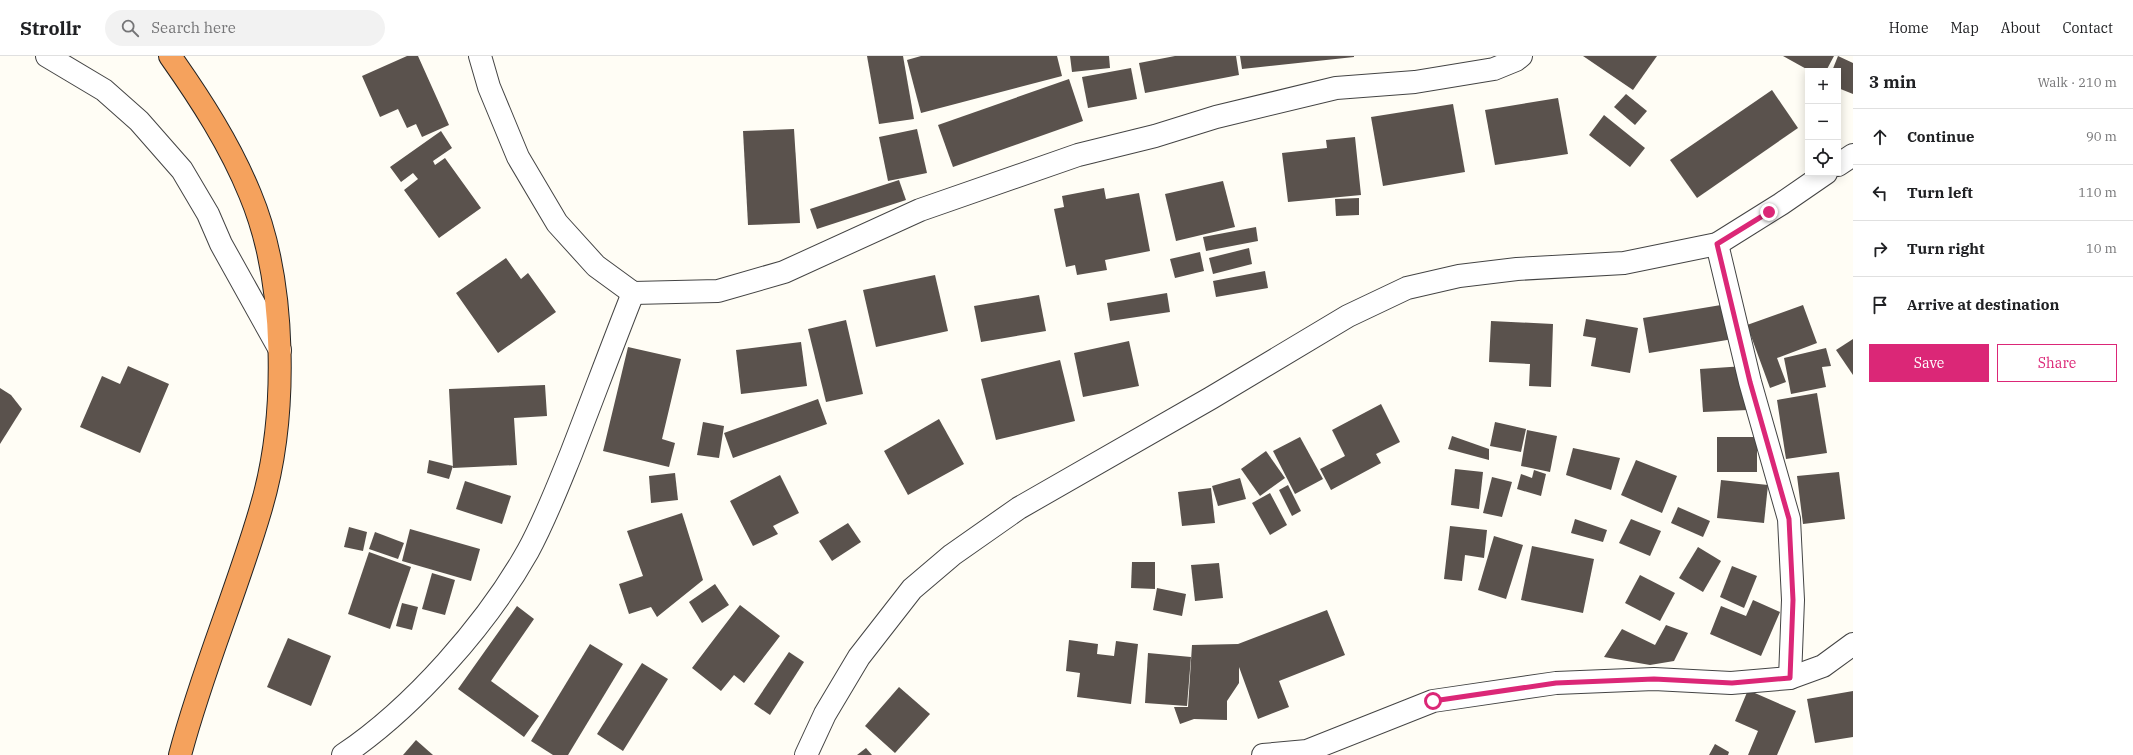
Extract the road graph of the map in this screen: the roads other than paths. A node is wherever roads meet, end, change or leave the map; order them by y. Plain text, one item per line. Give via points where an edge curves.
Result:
1 (47, 56) edge
2 (170, 56) edge
3 (480, 56) edge
4 (1521, 56) edge
5 (1853, 155) edge
6 (1841, 163) edge
7 (1822, 176) edge
8 (1717, 244) junction
9 (633, 293) junction
10 (280, 350) junction
11 (1853, 644) edge
12 (1790, 678) junction
13 (180, 755) edge
14 (343, 755) edge
15 (806, 755) edge
16 (1263, 755) edge

1 - 10 street via 104,90 139,121 182,170
2 - 10 highway via 202,101 250,194 263,232 272,272
3 - 9 street via 489,87 518,157 557,223 596,266
4 - 9 street via 1494,69 1415,82 1336,88 1216,117 1155,136 1078,155 920,210 784,272 718,291
5 - 6 street
7 - 8 street
8 - 12 street via 1750,382 1789,519 1793,600
8 - 15 street via 1624,263 1518,268 1458,276 1407,288 1348,316 1019,508 952,555 912,589 859,657 825,714
9 - 14 street via 553,498 529,550 501,596 436,675 369,738
10 - 13 highway via 273,452 261,507
11 - 12 street via 1823,666
12 - 16 street via 1732,683 1654,679 1556,683 1433,701 1307,751

